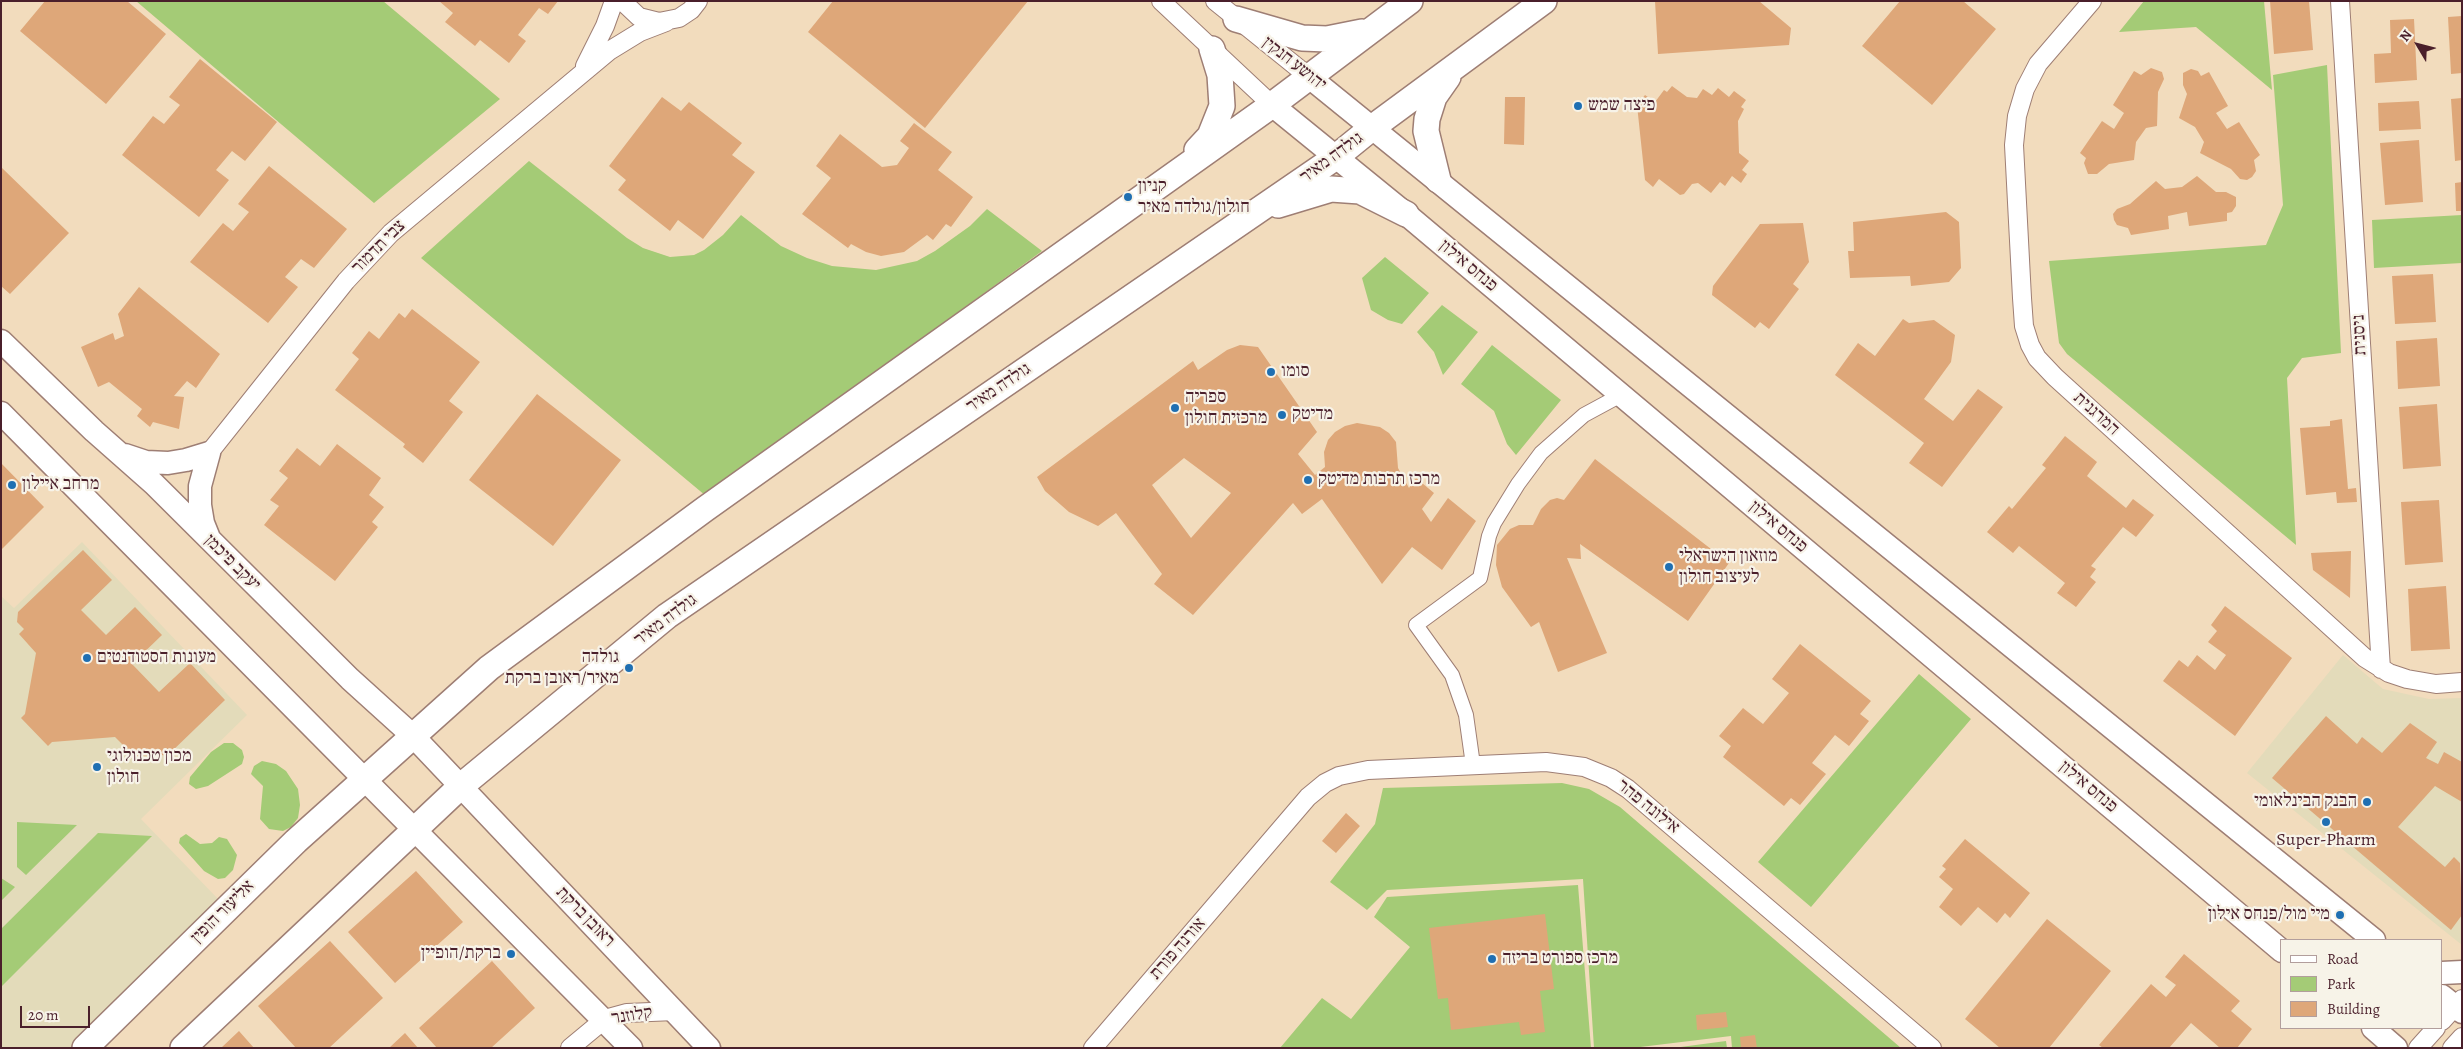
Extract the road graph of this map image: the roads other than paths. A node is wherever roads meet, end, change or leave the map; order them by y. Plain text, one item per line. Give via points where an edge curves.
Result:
1 (614, 1) edge
2 (622, 1) edge
3 (698, 1) edge
4 (1160, 1) edge
5 (1215, 1) edge
6 (1410, 1) edge
7 (1544, 1) edge
8 (2092, 1) edge
9 (2340, 1) edge
10 (1236, 19) junction
11 (666, 22) junction
12 (1372, 30) junction
13 (1212, 49) junction
14 (1464, 60) junction
15 (581, 73) junction
16 (1308, 76) junction
17 (1272, 105) junction
18 (1373, 127) junction
19 (1336, 157) junction
20 (1171, 175) junction
21 (1438, 180) junction
22 (1406, 214) junction
23 (1239, 223) junction
24 (1, 341) edge
25 (1621, 394) junction
26 (1, 413) edge
27 (118, 452) junction
28 (209, 453) junction
29 (210, 541) junction
30 (2381, 669) junction
31 (2462, 682) edge
32 (413, 736) junction
33 (1473, 765) junction
34 (364, 779) junction
35 (461, 786) junction
36 (414, 831) junction
37 (1262, 851) joint
38 (2373, 939) edge
39 (2280, 949) edge
40 (2462, 972) edge
41 (2443, 973) edge
42 (675, 1011) junction
43 (605, 1019) junction
44 (2364, 1029) edge
45 (2374, 1029) edge
46 (2435, 1029) edge
47 (2462, 1037) edge
48 (85, 1048) edge
49 (183, 1048) edge
50 (570, 1048) edge
51 (632, 1048) edge
52 (709, 1048) edge
53 (1093, 1048) edge
54 (1932, 1048) edge
55 (2369, 1048) edge
56 (2396, 1048) edge
57 (2418, 1048) edge
58 (2452, 1048) edge

1 - 15 street, צבי תדמור
2 - 11 street via 639,18
3 - 11 street, צבי תדמור via 686,14
4 - 13 street
5 - 10 street, יהושע חנקין
6 - 12 main road
7 - 14 main road, גולדה מאיר
8 - 30 street, המרגנית via 2038,64 2024,89 2017,116 2014,144 2022,298 2024,326 2030,345 2055,377 2358,652
9 - 30 street, ניסנית
10 - 12 main road via 1302,38 1335,38
10 - 16 street, יהושע חנקין
11 - 15 street, צבי תדמור via 632,36
12 - 16 main road
13 - 17 street
13 - 20 main road via 1222,92 1217,122 1198,150
14 - 18 main road, גולדה מאיר
14 - 21 main road via 1444,81 1427,119 1426,131
15 - 28 street, צבי תדמור via 384,240 340,288
16 - 17 main road
16 - 18 street, יהושע חנקין
17 - 19 street, פנחס אילון
17 - 20 main road
18 - 19 main road, גולדה מאיר
18 - 21 street
19 - 22 street, פנחס אילון
19 - 23 main road, גולדה מאיר
20 - 32 main road via 647,551 489,668
21 - 38 street
22 - 23 main road via 1360,191 1331,189 1279,204
22 - 25 street, פנחס אילון
23 - 35 main road, גולדה מאיר via 668,616
24 - 27 street, יעקב פיכמן
25 - 33 street via 1584,415 1541,453 1494,523 1488,536 1480,578 1416,625 1452,675 1466,715
25 - 39 street, פנחס אילון
26 - 34 street
27 - 28 street via 146,462 168,463
27 - 29 street, יעקב פיכמן
28 - 29 street via 200,486 200,505
29 - 32 street, יעקב פיכמן via 350,679
30 - 31 street, המרגנית via 2416,681 2436,684
32 - 34 main road
32 - 35 street, יעקב פיכמן
33 - 37 street, אילונה פהר via 1368,770 1339,776 1308,797
33 - 54 street, אילונה פהר via 1566,763 1593,770 1620,783
34 - 36 street
34 - 48 main road, אליעזר הופין via 296,840
35 - 36 main road
35 - 42 street, ראובן ברקת
36 - 43 street
36 - 49 main road
37 - 53 street, אורנה פורת
40 - 41 street
42 - 43 street, קלוזנר via 627,1013
42 - 52 street, ראובן ברקת
43 - 50 street, קלוזנר
43 - 51 street
44 - 55 street
45 - 56 street
46 - 57 street
47 - 58 street

